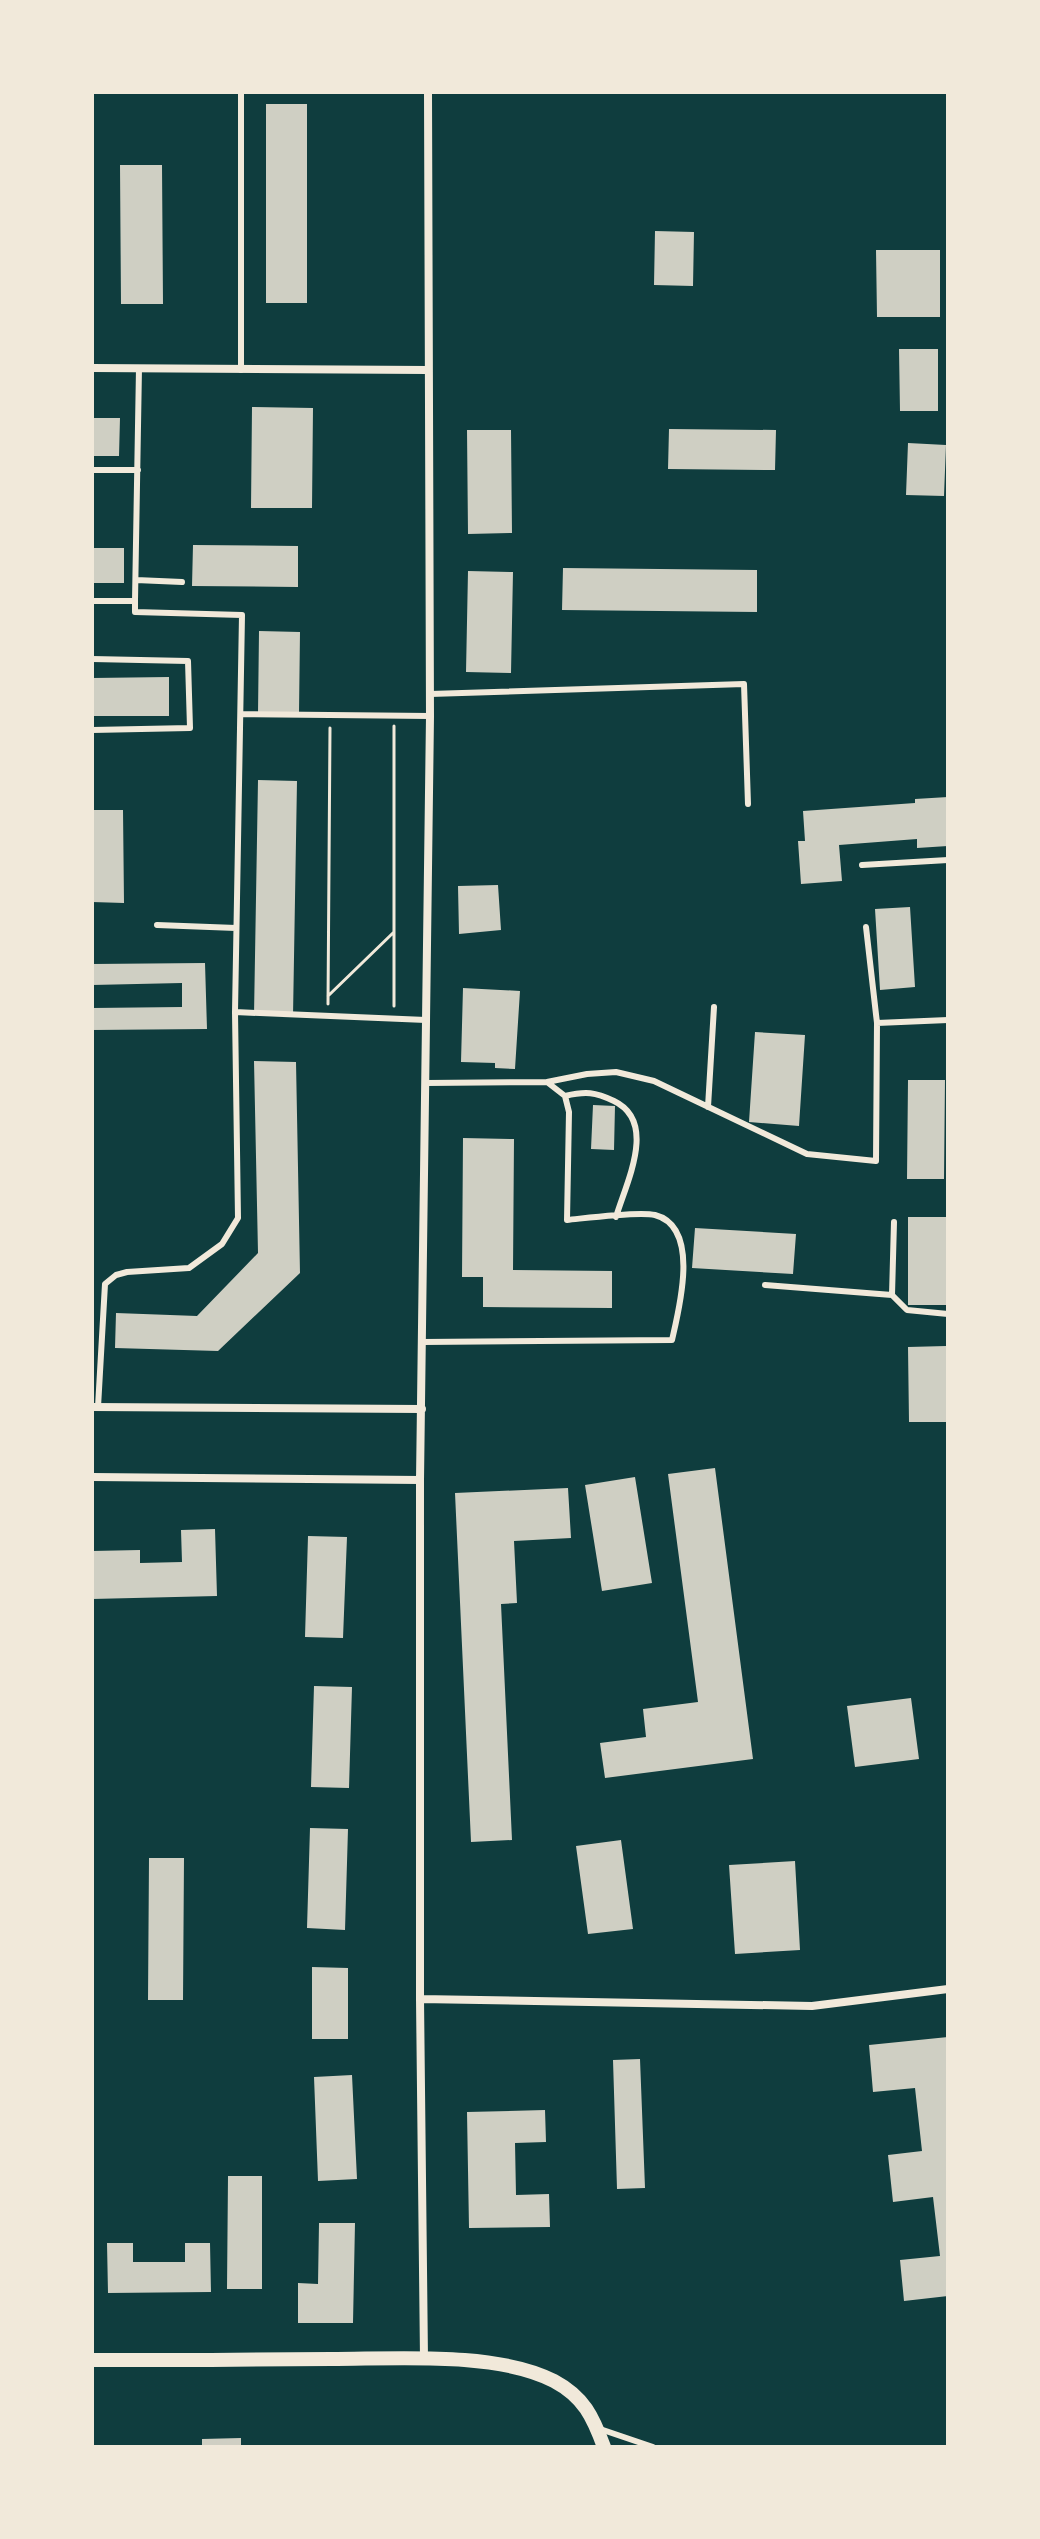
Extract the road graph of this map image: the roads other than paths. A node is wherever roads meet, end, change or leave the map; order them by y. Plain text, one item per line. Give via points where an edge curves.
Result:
1 (241, 92) edge
2 (428, 92) edge
3 (92, 368) edge
4 (139, 368) junction
5 (241, 370) junction
6 (428, 370) junction
7 (92, 470) edge
8 (138, 470) junction
9 (136, 580) junction
10 (182, 582) dead end
11 (92, 601) edge
12 (135, 601) junction
13 (92, 659) edge
14 (430, 694) junction
15 (241, 714) junction
16 (430, 716) junction
17 (92, 730) edge
18 (748, 804) dead end
19 (948, 860) edge
20 (862, 865) dead end
21 (157, 925) dead end
22 (866, 927) dead end
23 (236, 928) junction
24 (714, 1007) dead end
25 (235, 1012) junction
26 (426, 1020) junction
27 (948, 1020) edge
28 (877, 1023) junction
29 (547, 1082) junction
30 (426, 1083) junction
31 (565, 1096) junction
32 (708, 1107) junction
33 (616, 1217) junction
34 (894, 1222) dead end
35 (765, 1285) dead end
36 (892, 1295) junction
37 (948, 1314) edge
38 (423, 1342) junction
39 (95, 1407) edge
40 (422, 1409) junction
41 (92, 1477) edge
42 (420, 1480) junction
43 (948, 1989) edge
44 (420, 1999) junction
45 (424, 2359) junction
46 (92, 2360) edge
47 (597, 2427) junction
48 (604, 2447) edge
49 (653, 2447) edge

1 - 5 lane
2 - 6 street
3 - 4 street
4 - 5 street
4 - 8 lane
5 - 6 street
6 - 14 street
7 - 8 lane
8 - 9 lane
9 - 10 lane
9 - 12 lane
11 - 12 lane
12 - 15 lane via 135,612 242,615
13 - 17 lane via 188,661 190,728
14 - 16 street
14 - 18 lane via 744,684
15 - 16 lane
15 - 23 lane
16 - 26 street
19 - 20 lane
21 - 23 lane
22 - 28 lane
23 - 25 lane
24 - 32 lane
25 - 26 lane
25 - 39 lane via 238,1218 222,1244 189,1268 127,1272 105,1284
26 - 30 street
27 - 28 lane
28 - 32 lane via 876,1161 807,1154
29 - 30 lane
29 - 31 lane
29 - 32 lane via 616,1072 654,1081
30 - 38 street
31 - 33 lane via 567,1220
31 - 33 lane via 585,1091 603,1096 633,1117 636,1153
33 - 38 lane via 655,1215 678,1236 683,1290 672,1340
34 - 36 lane
35 - 36 lane
36 - 37 lane via 907,1310
38 - 40 street
39 - 40 street
40 - 42 street
41 - 42 street
42 - 44 street
43 - 44 street via 812,2006
44 - 45 street
45 - 46 street
45 - 47 street via 529,2371 557,2383 586,2406
47 - 48 street
47 - 49 lane

